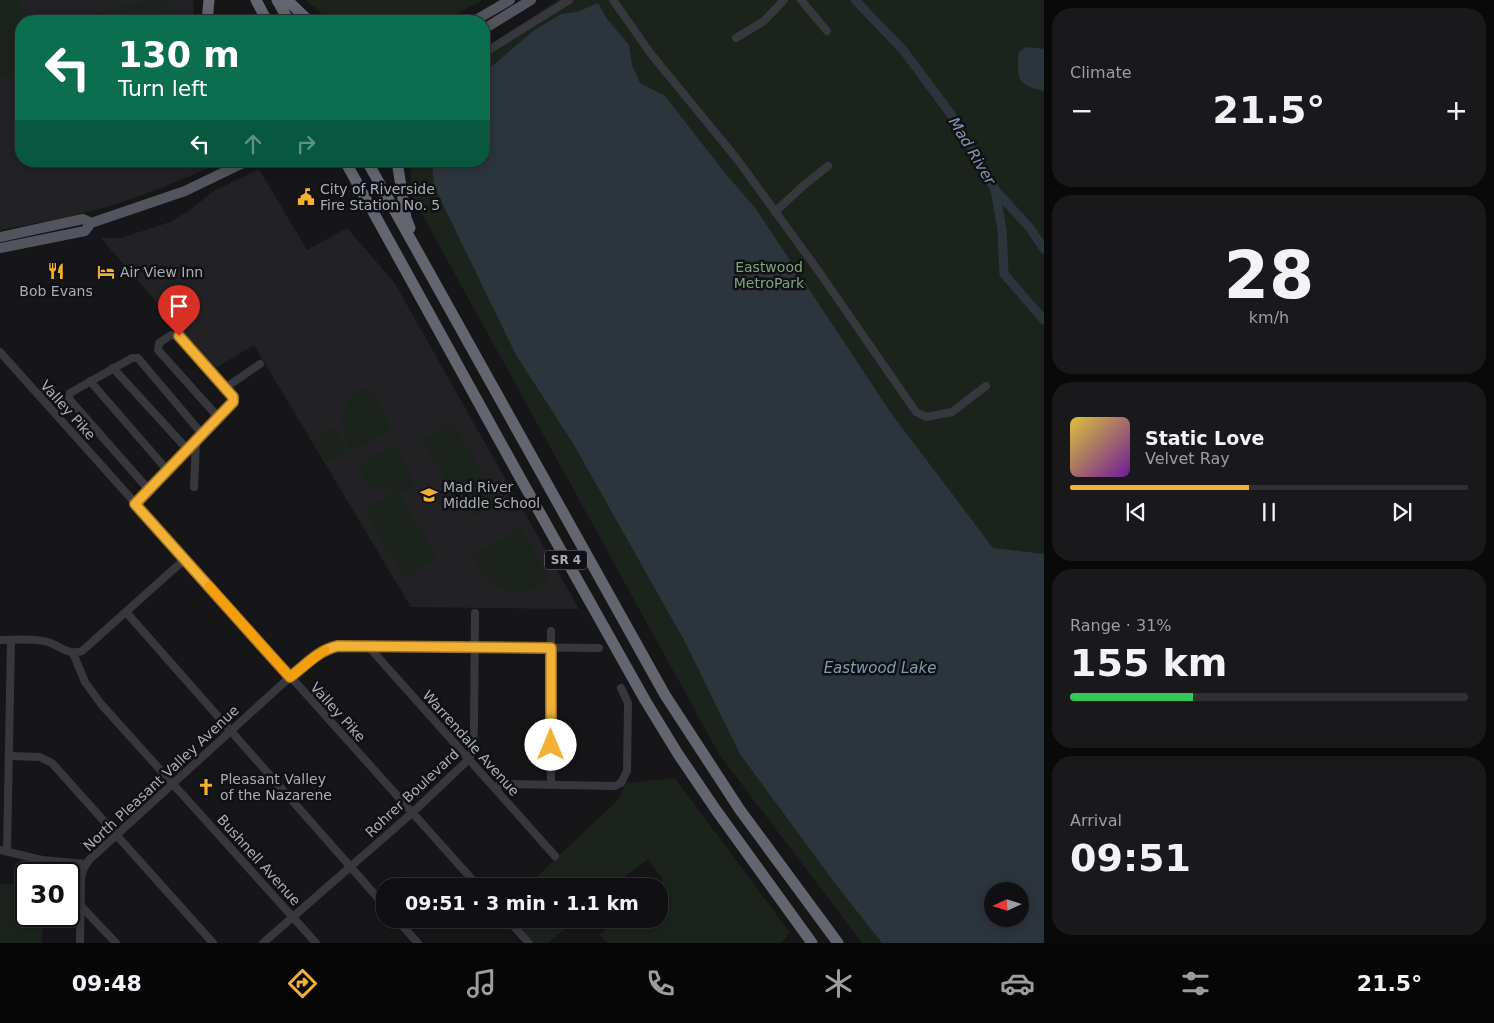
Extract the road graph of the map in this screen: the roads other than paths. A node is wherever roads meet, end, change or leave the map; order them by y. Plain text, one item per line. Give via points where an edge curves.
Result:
1 (209, 0) edge
2 (256, 0) edge
3 (277, 0) edge
4 (287, 0) edge
5 (510, 0) edge
6 (531, 0) edge
7 (570, 0) edge
8 (613, 0) edge
9 (784, 0) edge
10 (802, 0) edge
11 (208, 15) edge
12 (265, 15) edge
13 (286, 15) edge
14 (303, 15) edge
15 (484, 15) edge
16 (490, 25) edge
17 (827, 31) dead end
18 (736, 38) dead end
19 (490, 49) edge
20 (828, 166) dead end
21 (234, 167) edge
22 (348, 167) edge
23 (370, 167) edge
24 (399, 167) edge
25 (775, 212) junction
26 (91, 223) junction
27 (0, 237) edge
28 (0, 248) edge
29 (423, 263) junction
30 (0, 352) edge
31 (260, 364) dead end
32 (113, 368) junction
33 (90, 381) junction
34 (986, 386) dead end
35 (225, 388) junction
36 (218, 417) junction
37 (202, 434) junction
38 (196, 441) junction
39 (188, 450) junction
40 (168, 471) junction
41 (194, 487) dead end
42 (148, 490) junction
43 (135, 504) junction
44 (185, 558) junction
45 (126, 612) junction
46 (475, 613) dead end
47 (551, 631) dead end
48 (0, 640) edge
49 (11, 640) junction
50 (368, 646) junction
51 (475, 647) junction
52 (551, 648) junction
53 (599, 648) dead end
54 (73, 653) junction
55 (290, 677) junction
56 (621, 688) dead end
57 (0, 710) edge
58 (10, 710) junction
59 (230, 731) junction
60 (9, 756) junction
61 (469, 760) junction
62 (0, 780) edge
63 (9, 780) junction
64 (172, 783) junction
65 (551, 784) junction
66 (494, 787) junction
67 (412, 813) junction
68 (116, 834) junction
69 (4, 851) edge
70 (555, 856) dead end
71 (86, 864) junction
72 (350, 866) junction
73 (471, 878) edge
74 (376, 896) edge
75 (80, 905) joint
76 (293, 917) junction
77 (80, 927) edge
78 (404, 928) edge
79 (515, 928) edge
80 (80, 943) edge
81 (116, 943) edge
82 (213, 943) edge
83 (263, 943) edge
84 (316, 943) edge
85 (418, 943) edge
86 (529, 943) edge
87 (812, 943) edge
88 (838, 943) edge

1 - 11 highway
2 - 12 highway
3 - 13 highway
4 - 14 highway
5 - 15 main road
6 - 16 main road
7 - 19 street
8 - 25 street via 651,54 732,152
9 - 18 street via 764,21
10 - 17 street
20 - 25 street
21 - 26 main road via 185,191
22 - 87 highway, SR 4 via 645,700 716,810
23 - 29 highway, SR 4
24 - 29 highway via 406,218
25 - 34 street via 919,414 930,417 952,412
26 - 27 main road via 83,219
26 - 28 main road via 85,231
29 - 88 highway, SR 4 via 664,695 740,810
30 - 43 street, Valley Pike
31 - 35 street
32 - 33 street
32 - 37 street via 134,358 139,360
32 - 39 street
33 - 40 street
33 - 42 street via 70,393 69,399
35 - 36 street via 233,402
35 - 36 street via 179,336 171,335 158,345 158,350
36 - 37 street
37 - 38 street
38 - 39 street
38 - 41 street
39 - 40 street
40 - 42 street
42 - 43 street
43 - 44 street, Valley Pike
44 - 45 street
44 - 55 street, Valley Pike
45 - 54 street via 82,651
45 - 59 street
46 - 51 street, Rohrer Boulevard
47 - 52 street
48 - 49 street
49 - 54 street via 43,641
49 - 58 street
50 - 51 street, North Pleasant Valley Avenue
50 - 55 street, North Pleasant Valley Avenue via 330,648
50 - 61 street, Warrendale Avenue
51 - 52 street, North Pleasant Valley Avenue
51 - 61 street, Rohrer Boulevard via 473,749
52 - 53 street, North Pleasant Valley Avenue
52 - 65 street
54 - 64 street, Bushnell Avenue via 92,693
55 - 59 street, North Pleasant Valley Avenue
55 - 67 street, Valley Pike
56 - 65 street via 628,703 627,772 624,780 615,786
57 - 58 street
58 - 60 street
59 - 64 street, North Pleasant Valley Avenue
59 - 72 street
60 - 63 street
60 - 68 street via 48,759
61 - 66 street, Warrendale Avenue
61 - 67 street, Rohrer Boulevard
62 - 63 street
63 - 69 street
64 - 68 street, North Pleasant Valley Avenue
64 - 76 street, Bushnell Avenue
65 - 66 street via 503,784
66 - 70 street, Warrendale Avenue
67 - 72 street, Rohrer Boulevard
67 - 73 street, Valley Pike
68 - 71 street, North Pleasant Valley Avenue
68 - 82 street
69 - 71 street via 42,860
71 - 75 street, North Pleasant Valley Avenue via 81,878
72 - 74 street
72 - 76 street, Rohrer Boulevard
75 - 81 street
76 - 83 street, Rohrer Boulevard
76 - 84 street, Bushnell Avenue
77 - 80 street, North Pleasant Valley Avenue
78 - 85 street
79 - 86 street

